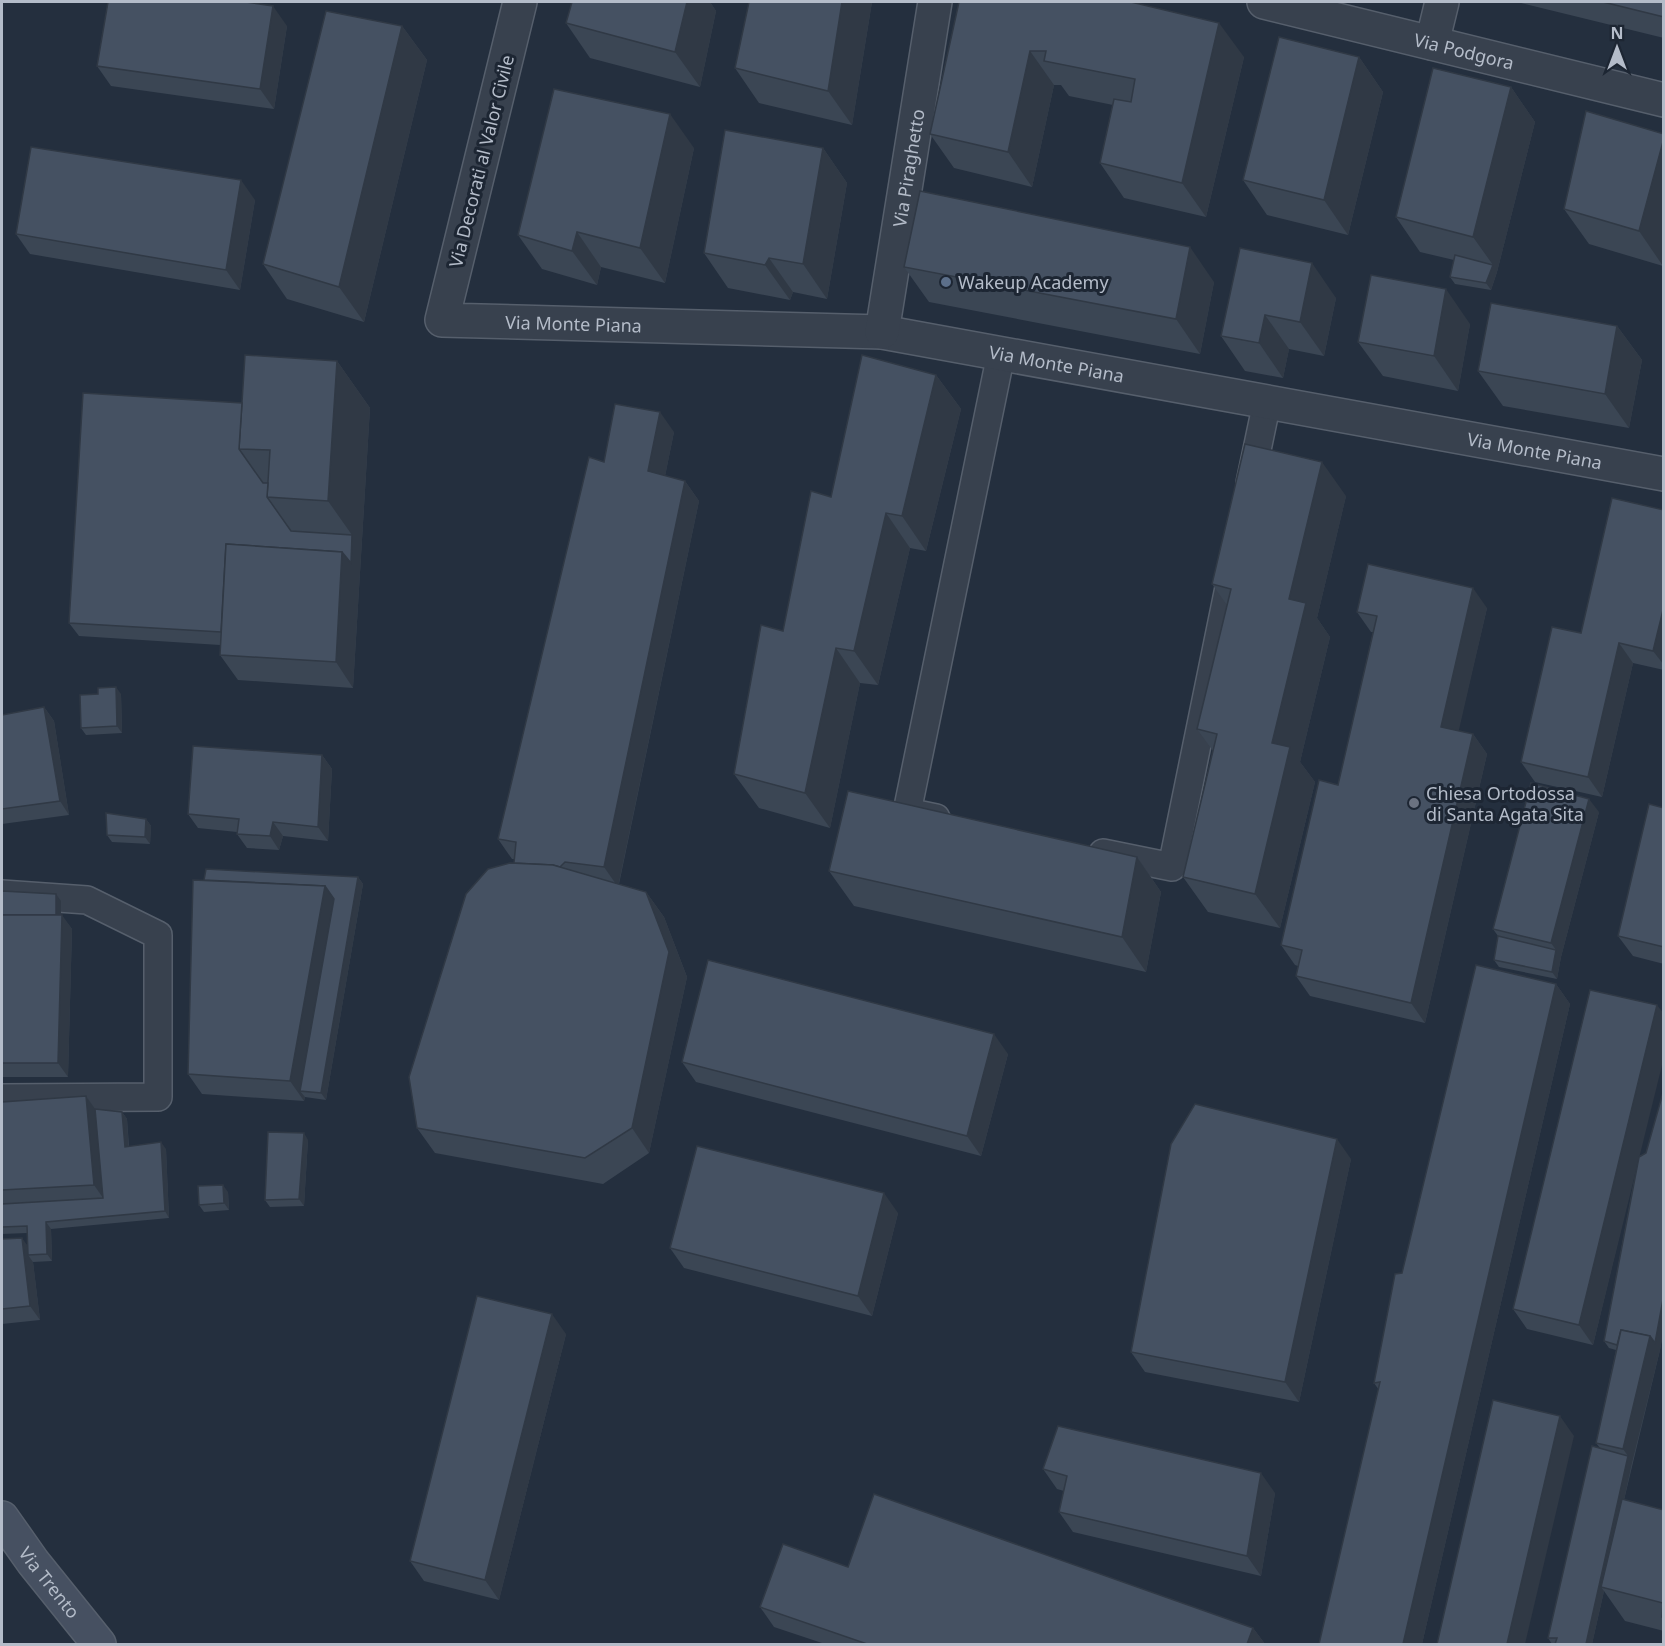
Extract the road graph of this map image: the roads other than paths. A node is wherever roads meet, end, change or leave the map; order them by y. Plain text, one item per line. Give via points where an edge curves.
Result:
1 (520, 2) edge
2 (935, 2) edge
3 (1264, 2) edge
4 (1442, 2) edge
5 (1432, 43) junction
6 (1664, 100) edge
7 (442, 320) joint
8 (882, 332) junction
9 (1001, 354) junction
10 (1267, 402) junction
11 (1664, 474) edge
12 (1245, 511) edge
13 (1238, 545) edge
14 (965, 824) edge
15 (1080, 848) edge
16 (2, 894) edge
17 (2, 1098) edge
18 (2, 1518) edge
19 (99, 1644) edge

1 - 7 street, Via Decorati al Valor Civile
2 - 8 street, Via Piraghetto
3 - 5 street, Via Podgora
4 - 5 street
5 - 6 street, Via Podgora
7 - 8 street, Via Monte Piana
8 - 9 street, Via Monte Piana
9 - 10 street, Via Monte Piana
9 - 14 lane via 907,812
10 - 11 street, Via Monte Piana
10 - 12 lane
13 - 15 lane via 1172,867
16 - 17 lane via 87,900 158,935 158,1097
18 - 19 street, Via Trento

